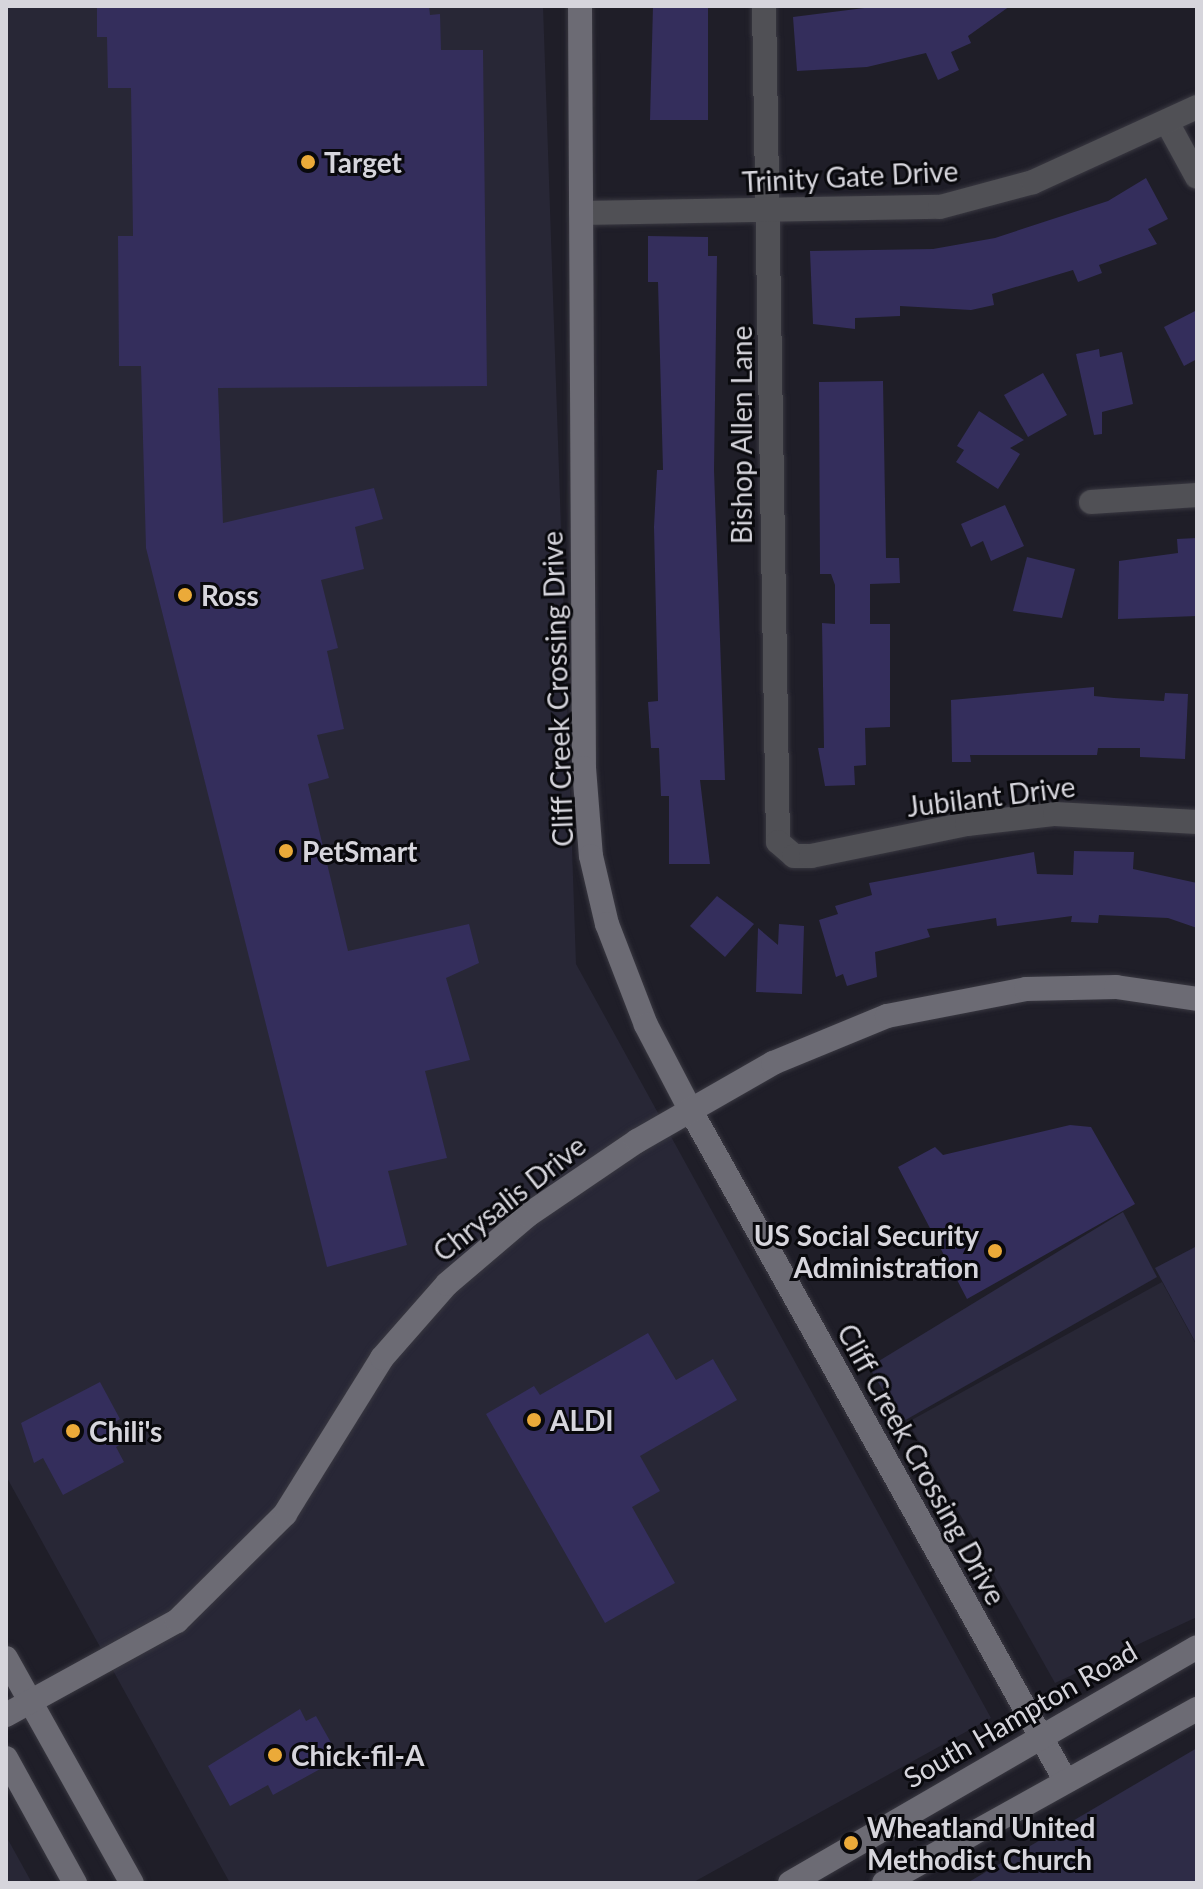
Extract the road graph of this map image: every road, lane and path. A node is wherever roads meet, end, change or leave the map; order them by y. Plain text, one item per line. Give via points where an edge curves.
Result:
1 (580, 6) edge
2 (764, 6) edge
3 (1197, 107) edge
4 (1168, 124) junction
5 (1197, 177) edge
6 (769, 211) junction
7 (581, 213) junction
8 (1197, 495) edge
9 (1091, 502) dead end
10 (1197, 822) edge
11 (794, 856) joint
12 (1197, 999) edge
13 (691, 1111) junction
14 (1197, 1647) edge
15 (6, 1658) edge
16 (31, 1700) junction
17 (1197, 1709) edge
18 (6, 1715) edge
19 (1041, 1738) junction
20 (6, 1758) edge
21 (1065, 1780) junction
22 (75, 1883) edge
23 (132, 1883) edge
24 (790, 1883) edge
25 (884, 1883) edge

1 - 7 street, Cliff Creek Crossing Drive
2 - 6 street, Bishop Allen Lane
3 - 4 street, Trinity Gate Drive
4 - 5 street
4 - 6 street, Trinity Gate Drive via 1033,182 969,202
6 - 7 street, Trinity Gate Drive
6 - 11 street, Bishop Allen Lane via 774,830
7 - 13 street, Cliff Creek Crossing Drive via 584,768 591,856 607,924 640,1010
8 - 9 street
10 - 11 street, Jubilant Drive via 1055,814
12 - 13 street, Chrysalis Drive via 1116,987 954,999 826,1039
13 - 16 street, Chrysalis Drive via 586,1172 447,1284 382,1358 285,1514 177,1621
13 - 19 street, Cliff Creek Crossing Drive
14 - 19 street, South Hampton Road
15 - 16 street
16 - 18 street, Chrysalis Drive
16 - 23 street
17 - 21 street
19 - 21 street, Cliff Creek Crossing Drive
19 - 24 street, South Hampton Road
20 - 22 street
21 - 25 street

